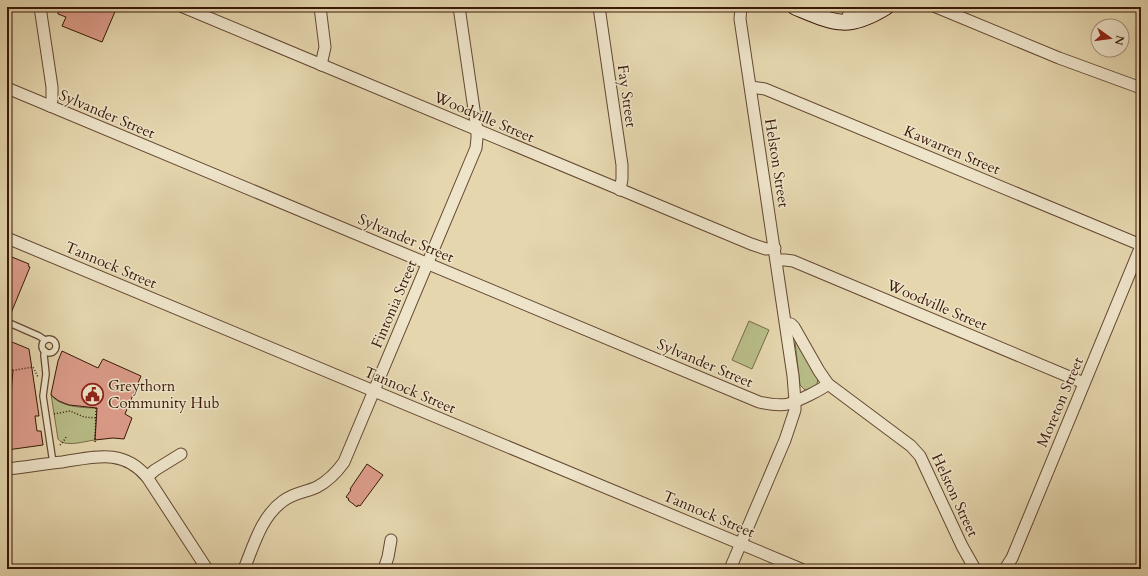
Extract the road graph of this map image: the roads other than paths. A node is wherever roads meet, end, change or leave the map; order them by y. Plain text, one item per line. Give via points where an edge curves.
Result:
1 (40, 7) edge
2 (183, 7) edge
3 (320, 7) edge
4 (459, 7) edge
5 (599, 7) edge
6 (741, 7) edge
7 (795, 7) edge
8 (852, 7) edge
9 (886, 7) edge
10 (936, 7) edge
11 (863, 15) edge
12 (845, 22) junction
13 (320, 65) junction
14 (751, 87) junction
15 (7, 88) edge
16 (1141, 88) edge
17 (50, 106) junction
18 (477, 130) junction
19 (620, 190) junction
20 (7, 238) edge
21 (1141, 246) edge
22 (775, 248) junction
23 (777, 260) junction
24 (427, 263) junction
25 (7, 322) edge
26 (786, 323) junction
27 (45, 340) junction
28 (45, 351) junction
29 (1084, 383) junction
30 (828, 384) junction
31 (374, 391) junction
32 (795, 401) junction
33 (180, 454) dead end
34 (53, 463) junction
35 (7, 469) edge
36 (147, 477) junction
37 (391, 540) dead end
38 (741, 544) junction
39 (207, 569) edge
40 (244, 569) edge
41 (384, 569) edge
42 (730, 569) edge
43 (801, 569) edge
44 (975, 569) edge
45 (1005, 569) edge

1 - 17 street via 51,82
2 - 13 street, Woodville Street
3 - 13 street via 325,47
4 - 18 street, Fintonia Street
5 - 19 street, Fay Street via 622,164
6 - 14 street, Helston Street via 740,19
7 - 12 street via 835,22
8 - 12 street
9 - 11 street
10 - 16 street via 1059,58
11 - 12 street
13 - 18 street, Woodville Street
14 - 21 street, Kawarren Street via 765,89
14 - 22 street, Helston Street
15 - 17 street, Sylvander Street
17 - 24 street, Sylvander Street
18 - 19 street, Woodville Street
18 - 24 street, Fintonia Street via 476,148
19 - 22 street, Woodville Street via 755,246
20 - 31 street, Tannock Street
21 - 29 street, Moreton Street
22 - 23 street, Helston Street
23 - 26 street, Helston Street
23 - 29 street, Woodville Street via 793,261
24 - 31 street, Fintonia Street
24 - 32 street, Sylvander Street via 759,402 781,405
25 - 27 lane
26 - 30 street, Helston Street via 794,327
26 - 32 street, Helston Street
27 - 28 lane via 42,346
27 - 28 lane via 52,340 55,346 51,352
28 - 34 lane via 44,396
29 - 45 street, Moreton Street via 1012,558
30 - 32 street, Sylvander Street
30 - 44 street, Helston Street via 911,446 920,456
31 - 38 street, Tannock Street
31 - 40 street, Fintonia Street via 344,462 325,482 289,497 274,509 266,518
32 - 38 street, Helston Street via 784,440
33 - 36 street
34 - 35 street
34 - 36 street via 108,456 128,461
36 - 39 street
37 - 41 street
38 - 42 street, Helston Street
38 - 43 street, Tannock Street

